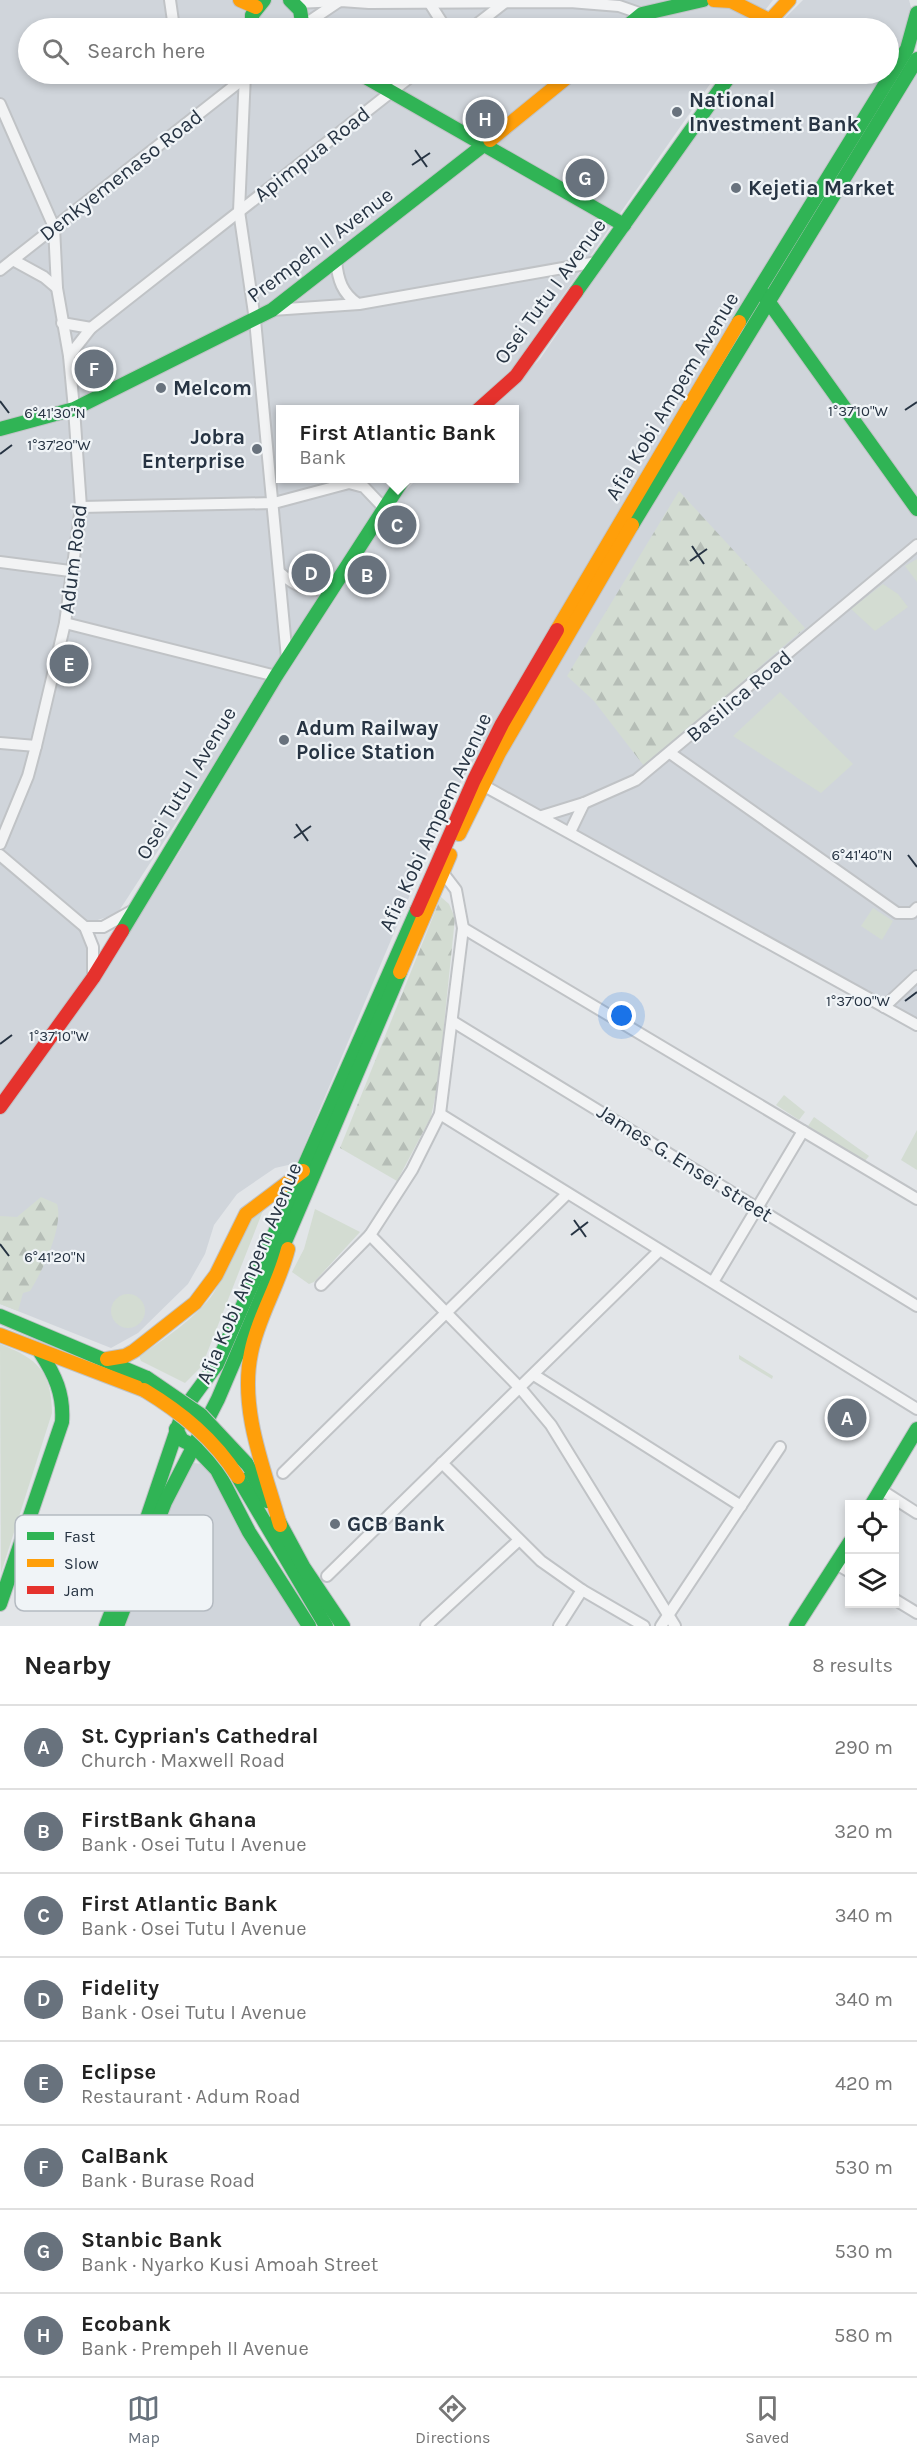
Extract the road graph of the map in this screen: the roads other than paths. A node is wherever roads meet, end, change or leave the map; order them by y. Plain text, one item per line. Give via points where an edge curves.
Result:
1 (170, 0) edge
2 (240, 0) edge
3 (341, 0) edge
4 (508, 0) edge
5 (703, 0) edge
6 (714, 0) edge
7 (789, 0) edge
8 (569, 1) edge
9 (292, 2) edge
10 (429, 2) junction
11 (260, 4) edge
12 (917, 13) edge
13 (642, 14) junction
14 (173, 18) edge
15 (252, 18) edge
16 (301, 18) edge
17 (316, 18) edge
18 (439, 18) edge
19 (485, 18) edge
20 (637, 18) edge
21 (757, 18) edge
22 (772, 18) edge
23 (917, 59) edge
24 (899, 63) edge
25 (234, 84) edge
26 (244, 84) edge
27 (377, 84) edge
28 (401, 84) edge
29 (560, 84) edge
30 (725, 84) edge
31 (887, 84) edge
32 (391, 92) junction
33 (0, 104) edge
34 (484, 145) junction
35 (239, 212) junction
36 (624, 225) junction
37 (54, 227) junction
38 (13, 260) junction
39 (336, 261) junction
40 (597, 262) junction
41 (0, 270) edge
42 (57, 288) junction
43 (764, 295) junction
44 (359, 304) junction
45 (272, 310) junction
46 (255, 320) junction
47 (62, 322) junction
48 (91, 328) junction
49 (69, 356) junction
50 (484, 405) edge
51 (74, 409) junction
52 (0, 429) edge
53 (352, 483) joint
54 (400, 483) edge
55 (274, 503) junction
56 (81, 507) junction
57 (383, 507) junction
58 (917, 510) edge
59 (917, 545) edge
60 (0, 562) edge
61 (70, 571) junction
62 (280, 573) junction
63 (333, 589) junction
64 (65, 623) junction
65 (287, 658) junction
66 (276, 676) junction
67 (0, 743) edge
68 (36, 746) junction
69 (670, 753) junction
70 (478, 782) junction
71 (584, 802) junction
72 (543, 816) junction
73 (570, 832) junction
74 (0, 844) edge
75 (0, 855) edge
76 (439, 871) junction
77 (917, 908) edge
78 (132, 911) junction
79 (85, 927) junction
80 (463, 928) junction
81 (917, 976) edge
82 (93, 978) junction
83 (884, 1007) junction
84 (452, 1021) junction
85 (917, 1025) edge
86 (0, 1107) edge
87 (440, 1114) junction
88 (803, 1131) junction
89 (303, 1171) junction
90 (567, 1194) junction
91 (917, 1199) edge
92 (758, 1208) junction
93 (297, 1209) junction
94 (370, 1235) junction
95 (659, 1251) junction
96 (713, 1282) junction
97 (321, 1285) dead end
98 (917, 1306) edge
99 (447, 1314) junction
100 (3, 1317) edge
101 (0, 1335) edge
102 (40, 1352) junction
103 (107, 1359) junction
104 (534, 1375) junction
105 (521, 1389) junction
106 (917, 1409) edge
107 (176, 1429) junction
108 (917, 1429) edge
109 (194, 1446) junction
110 (780, 1447) dead end
111 (442, 1463) junction
112 (283, 1473) dead end
113 (881, 1490) junction
114 (875, 1500) edge
115 (741, 1506) junction
116 (917, 1513) edge
117 (31, 1515) edge
118 (148, 1515) edge
119 (160, 1515) edge
120 (280, 1525) junction
121 (518, 1541) junction
122 (845, 1549) edge
123 (15, 1561) edge
124 (836, 1564) junction
125 (845, 1570) edge
126 (299, 1571) junction
127 (327, 1576) dead end
128 (582, 1590) junction
129 (899, 1602) edge
130 (0, 1604) edge
131 (112, 1611) edge
132 (123, 1611) edge
133 (917, 1613) edge
134 (668, 1623) edge
135 (106, 1626) edge
136 (117, 1626) edge
137 (309, 1626) edge
138 (326, 1626) edge
139 (343, 1626) edge
140 (426, 1626) edge
141 (559, 1626) edge
142 (644, 1626) edge
143 (796, 1626) edge

1 - 14 street
2 - 11 main road
3 - 9 street
3 - 10 street
3 - 17 street
4 - 8 street
4 - 10 street
4 - 19 street
5 - 13 main road
6 - 21 main road via 731,1
7 - 22 main road
8 - 13 street via 619,6
9 - 16 main road
10 - 18 street
11 - 15 main road
12 - 24 main road, Afia Kobi Ampem Avenue
13 - 20 main road
23 - 43 main road, Afia Kobi Ampem Avenue
25 - 37 street, Denkyemenaso Road
26 - 35 street
27 - 32 main road
28 - 32 street, Apimpua Road
29 - 34 main road, Prempeh II Avenue
30 - 36 main road, Osei Tutu I Avenue
31 - 43 main road, Afia Kobi Ampem Avenue
32 - 34 main road
32 - 35 street, Apimpua Road
33 - 37 street
34 - 36 main road
34 - 39 main road, Prempeh II Avenue
35 - 46 street
35 - 48 street, Apimpua Road
36 - 40 main road, Osei Tutu I Avenue
37 - 38 street, Denkyemenaso Road
37 - 42 street, Adum Road
38 - 41 street, Denkyemenaso Road
38 - 42 street
39 - 44 street via 341,286
39 - 45 main road, Prempeh II Avenue
40 - 44 street
40 - 50 main road, Osei Tutu I Avenue via 516,376
42 - 47 street, Adum Road
43 - 58 main road
43 - 70 main road, Afia Kobi Ampem Avenue
44 - 45 street
45 - 46 main road, Prempeh II Avenue
46 - 51 main road, Prempeh II Avenue
46 - 55 street
47 - 48 street
47 - 49 street, Adum Road
48 - 49 street, Apimpua Road
49 - 51 street, Adum Road
51 - 52 main road, Prempeh II Avenue
51 - 56 street, Adum Road
53 - 55 street
53 - 57 street via 364,487
54 - 57 main road, Osei Tutu I Avenue
55 - 56 street
55 - 62 street
56 - 61 street, Adum Road
57 - 63 main road, Osei Tutu I Avenue
59 - 69 street, Basilica Road
60 - 61 street
61 - 64 street, Adum Road
62 - 63 street via 306,590
62 - 65 street
63 - 65 main road, Osei Tutu I Avenue
64 - 66 street
64 - 68 street, Adum Road
65 - 66 main road, Osei Tutu I Avenue
66 - 78 main road, Osei Tutu I Avenue
67 - 68 street
68 - 74 street, Adum Road
69 - 71 street, Basilica Road via 626,786
69 - 77 street via 897,913 912,913
70 - 72 street
70 - 76 main road, Afia Kobi Ampem Avenue
71 - 72 street, Basilica Road
71 - 73 street
72 - 73 street
73 - 83 street
75 - 79 street
76 - 80 street via 459,895
76 - 89 main road, Afia Kobi Ampem Avenue
76 - 93 main road, Afia Kobi Ampem Avenue
78 - 79 street via 103,927
78 - 82 main road, Osei Tutu I Avenue
79 - 82 street via 93,947
80 - 84 street
80 - 88 street
81 - 83 street
82 - 86 main road, Osei Tutu I Avenue
83 - 85 street
84 - 87 street
84 - 92 street, James G. Ensei street
87 - 90 street
87 - 94 street via 412,1170
88 - 91 street
88 - 92 street
89 - 103 main road via 246,1214 216,1275 195,1303 134,1351
89 - 107 main road, Afia Kobi Ampem Avenue via 217,1364 184,1409
90 - 95 street
90 - 99 street
92 - 96 street
92 - 98 street, James G. Ensei street
93 - 109 main road, Afia Kobi Ampem Avenue via 218,1399
93 - 120 main road via 286,1258 250,1357 251,1408
94 - 97 street
94 - 99 street
95 - 96 street
95 - 104 street
96 - 106 street
99 - 105 street
99 - 112 street
100 - 103 main road
101 - 102 main road
102 - 117 main road via 57,1376 62,1391 62,1422
102 - 126 main road, bridge via 126,1382 159,1399 211,1438
103 - 120 main road, bridge via 181,1398 206,1417 246,1463
104 - 105 street
104 - 115 street
105 - 111 street
105 - 134 street via 551,1425
107 - 109 main road via 182,1440
107 - 118 main road, Afia Kobi Ampem Avenue
108 - 113 main road
109 - 119 main road, Afia Kobi Ampem Avenue
109 - 137 main road via 217,1470 249,1533
110 - 115 street
111 - 121 street
111 - 127 street
113 - 114 main road
113 - 116 street
115 - 134 street
120 - 126 main road
121 - 128 street
121 - 140 street
122 - 124 main road
123 - 130 main road
124 - 125 street
124 - 143 main road
126 - 138 main road
126 - 139 main road
128 - 141 street
128 - 142 street
129 - 133 street
131 - 135 main road, Afia Kobi Ampem Avenue
132 - 136 main road, Afia Kobi Ampem Avenue

